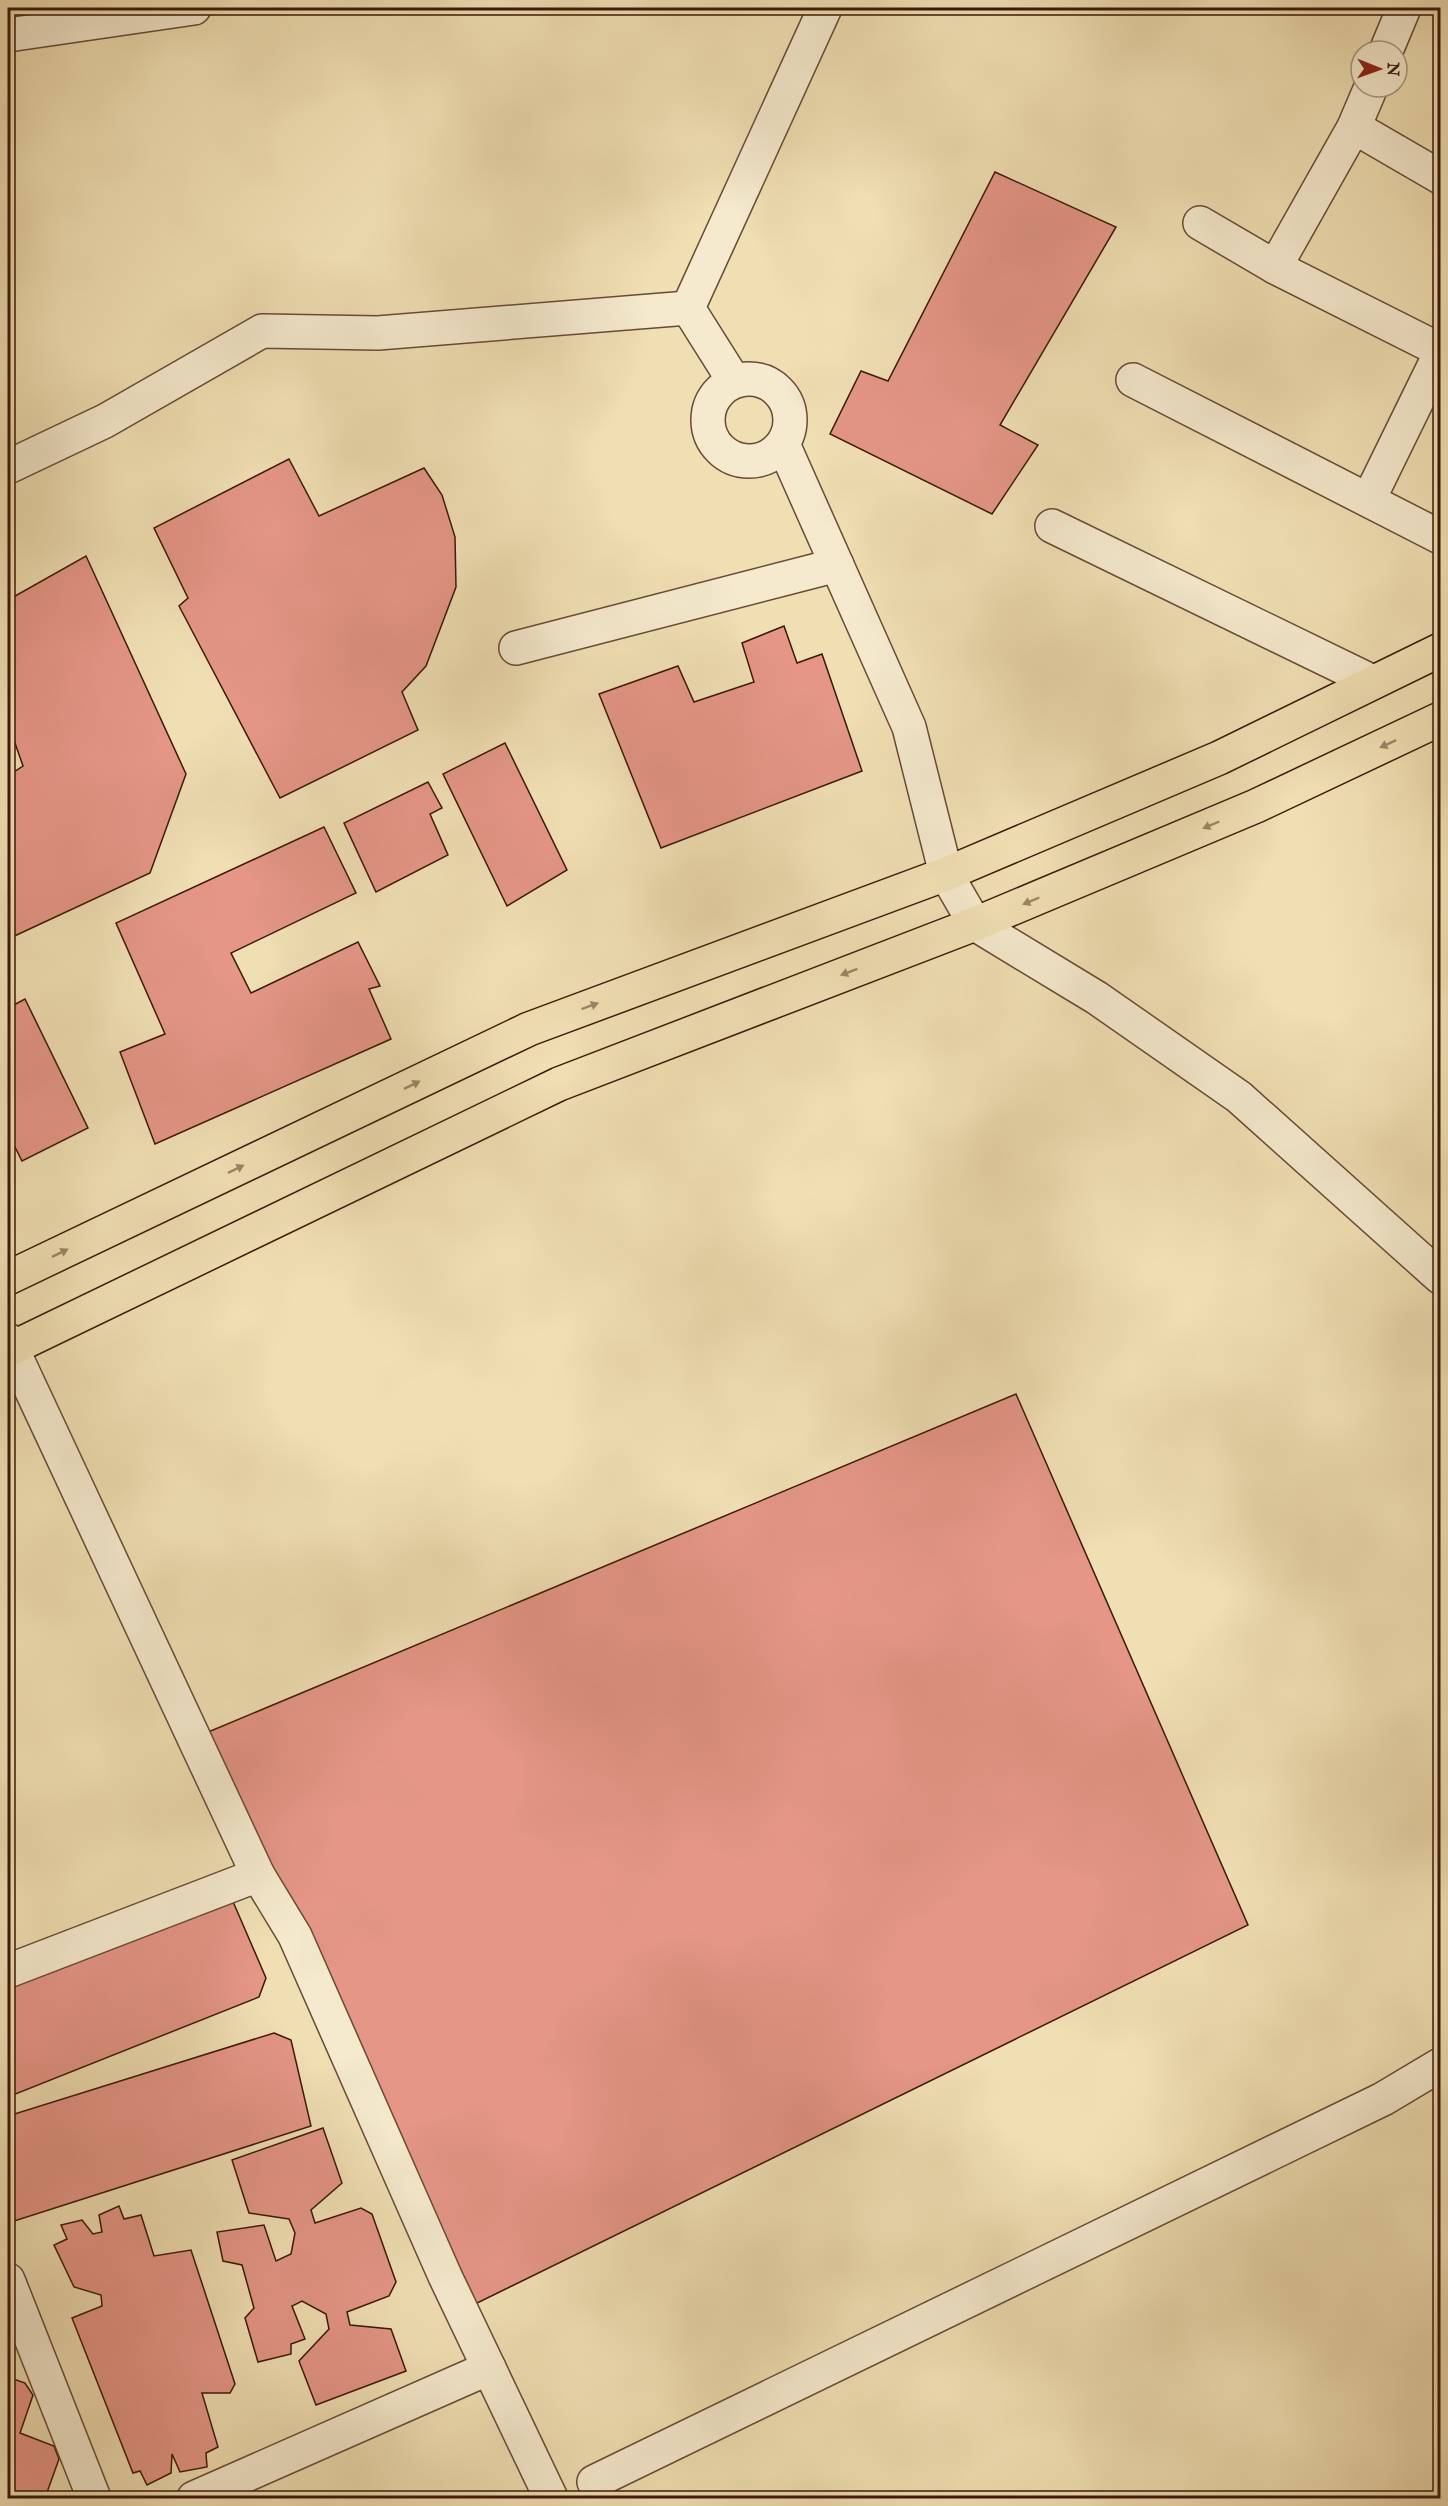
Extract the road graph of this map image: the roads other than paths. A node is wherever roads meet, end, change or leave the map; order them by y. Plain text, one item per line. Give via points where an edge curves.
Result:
1 (194, 8) edge
2 (825, 8) edge
3 (1404, 8) edge
4 (8, 35) edge
5 (1391, 39) edge
6 (1366, 99) edge
7 (1354, 127) junction
8 (1440, 177) edge
9 (1200, 223) dead end
10 (1275, 267) junction
11 (688, 308) junction
12 (1440, 352) edge
13 (1133, 380) dead end
14 (734, 381) junction
15 (783, 444) junction
16 (8, 467) edge
17 (1370, 499) junction
18 (1052, 526) dead end
19 (1440, 537) edge
20 (837, 565) junction
21 (516, 648) dead end
22 (1440, 650) edge
23 (1373, 682) junction
24 (1440, 719) edge
25 (946, 874) junction
26 (975, 924) junction
27 (1440, 1276) edge
28 (8, 1278) edge
29 (9, 1346) edge
30 (258, 1875) junction
31 (8, 1971) edge
32 (1440, 2065) edge
33 (8, 2280) edge
34 (489, 2368) junction
35 (594, 2482) dead end
36 (94, 2499) edge
37 (194, 2499) edge
38 (551, 2499) edge

1 - 4 street
2 - 11 street
3 - 5 street
6 - 7 street
7 - 8 street
7 - 10 street
9 - 10 street
10 - 12 street
11 - 14 street
11 - 16 street via 378,333 262,331 105,421
12 - 17 street
13 - 17 street
14 - 15 street via 748,377 762,380 783,395 790,420
14 - 15 street via 712,399 708,428 713,441 729,456 750,461 762,459
15 - 20 street
17 - 19 street
18 - 23 street
20 - 21 street
20 - 25 street via 909,727
22 - 23 highway
23 - 25 highway via 1219,758
24 -> 26 highway via 1256,806
25 - 26 street
28 -> 25 highway via 529,1029
26 - 27 street via 1097,998 1239,1097
26 -> 29 highway via 559,1084
29 - 30 street
30 - 31 street
30 - 34 street via 295,1936
32 - 35 street via 1383,2099
33 - 36 street
34 - 37 street
34 - 38 street

